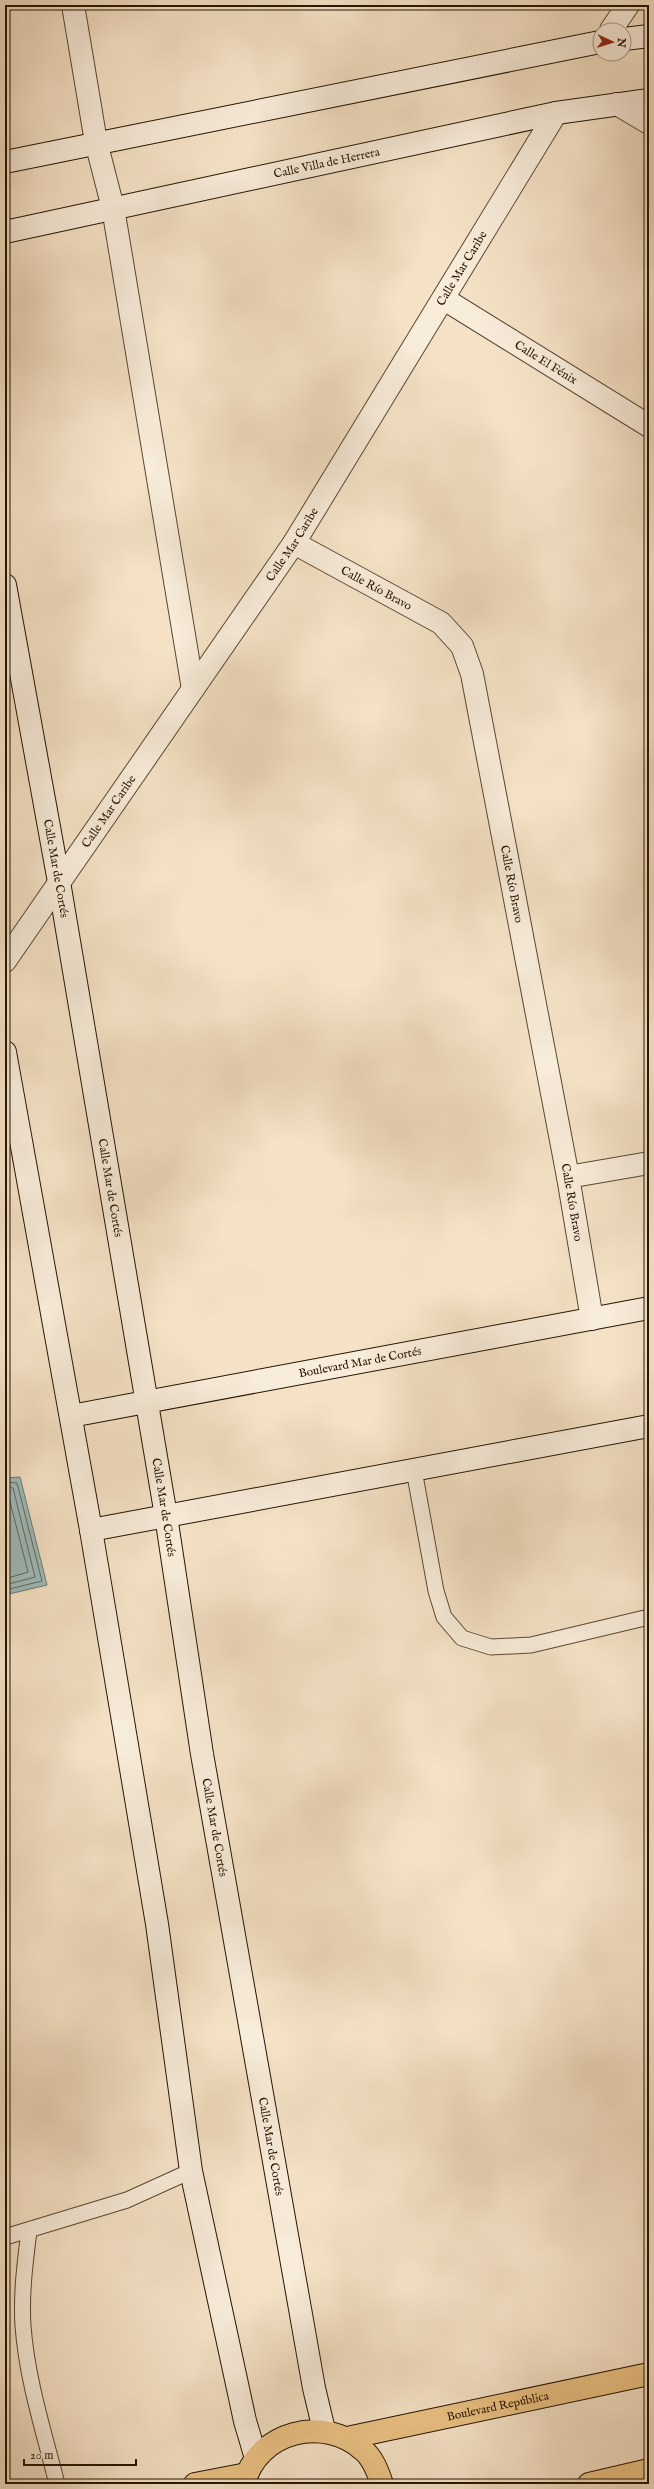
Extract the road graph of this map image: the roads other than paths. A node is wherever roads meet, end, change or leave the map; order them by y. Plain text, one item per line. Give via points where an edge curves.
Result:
1 (73, 5) edge
2 (628, 5) edge
3 (616, 22) edge
4 (649, 36) edge
5 (632, 38) edge
6 (592, 44) edge
7 (649, 100) edge
8 (617, 104) junction
9 (556, 113) junction
10 (649, 123) edge
11 (96, 142) junction
12 (5, 162) edge
13 (113, 208) junction
14 (5, 232) edge
15 (444, 299) junction
16 (649, 426) edge
17 (294, 543) junction
18 (5, 585) edge
19 (192, 689) junction
20 (59, 882) junction
21 (5, 961) edge
22 (5, 1052) edge
23 (649, 1163) edge
24 (568, 1177) junction
25 (649, 1308) edge
26 (592, 1319) junction
27 (146, 1402) junction
28 (71, 1416) junction
29 (649, 1426) edge
30 (414, 1470) junction
31 (166, 1516) junction
32 (91, 1530) junction
33 (649, 1617) edge
34 (191, 2171) junction
35 (28, 2231) junction
36 (5, 2237) edge
37 (649, 2374) edge
38 (324, 2430) junction
39 (347, 2438) junction
40 (649, 2470) edge
41 (249, 2472) edge
42 (57, 2484) edge
43 (195, 2484) edge
44 (382, 2484) edge
45 (589, 2484) edge

1 - 11 street
2 - 3 street
4 - 5 street
6 - 11 street
7 - 8 street, Calle Villa de Herrera
8 - 9 street, Calle Villa de Herrera
8 - 10 street
9 - 13 street, Calle Villa de Herrera
9 - 15 street, Calle Mar Caribe
11 - 12 street
11 - 13 street
13 - 14 street, Calle Villa de Herrera
13 - 19 street
15 - 16 street, Calle El Fénix
15 - 17 street, Calle Mar Caribe
17 - 19 street, Calle Mar Caribe
17 - 24 street, Calle Río Bravo via 441,623 462,646 472,674
18 - 20 street, Calle Mar de Cortés
19 - 20 street, Calle Mar Caribe
20 - 21 street, Calle Mar Caribe
20 - 27 street, Calle Mar de Cortés
22 - 28 street
23 - 24 street
24 - 26 street, Calle Río Bravo
25 - 26 street, Boulevard Mar de Cortés
26 - 27 street, Boulevard Mar de Cortés
27 - 28 street, Boulevard Mar de Cortés
27 - 31 street, Calle Mar de Cortés
28 - 32 street
29 - 30 street
30 - 31 street
30 - 33 lane via 436,1591 444,1617 462,1638 491,1647 531,1646
31 - 32 street
31 - 38 street, Calle Mar de Cortés via 202,1754 314,2388
32 - 34 street via 157,1924
34 - 35 lane via 127,2200
34 - 41 street via 245,2421
35 - 36 lane
35 - 42 lane via 23,2325 30,2382
37 - 39 main road, Boulevard República
38 - 39 main road
38 - 41 main road via 299,2431 275,2440
39 - 44 main road via 364,2450 377,2468
40 - 45 main road
41 - 43 main road

